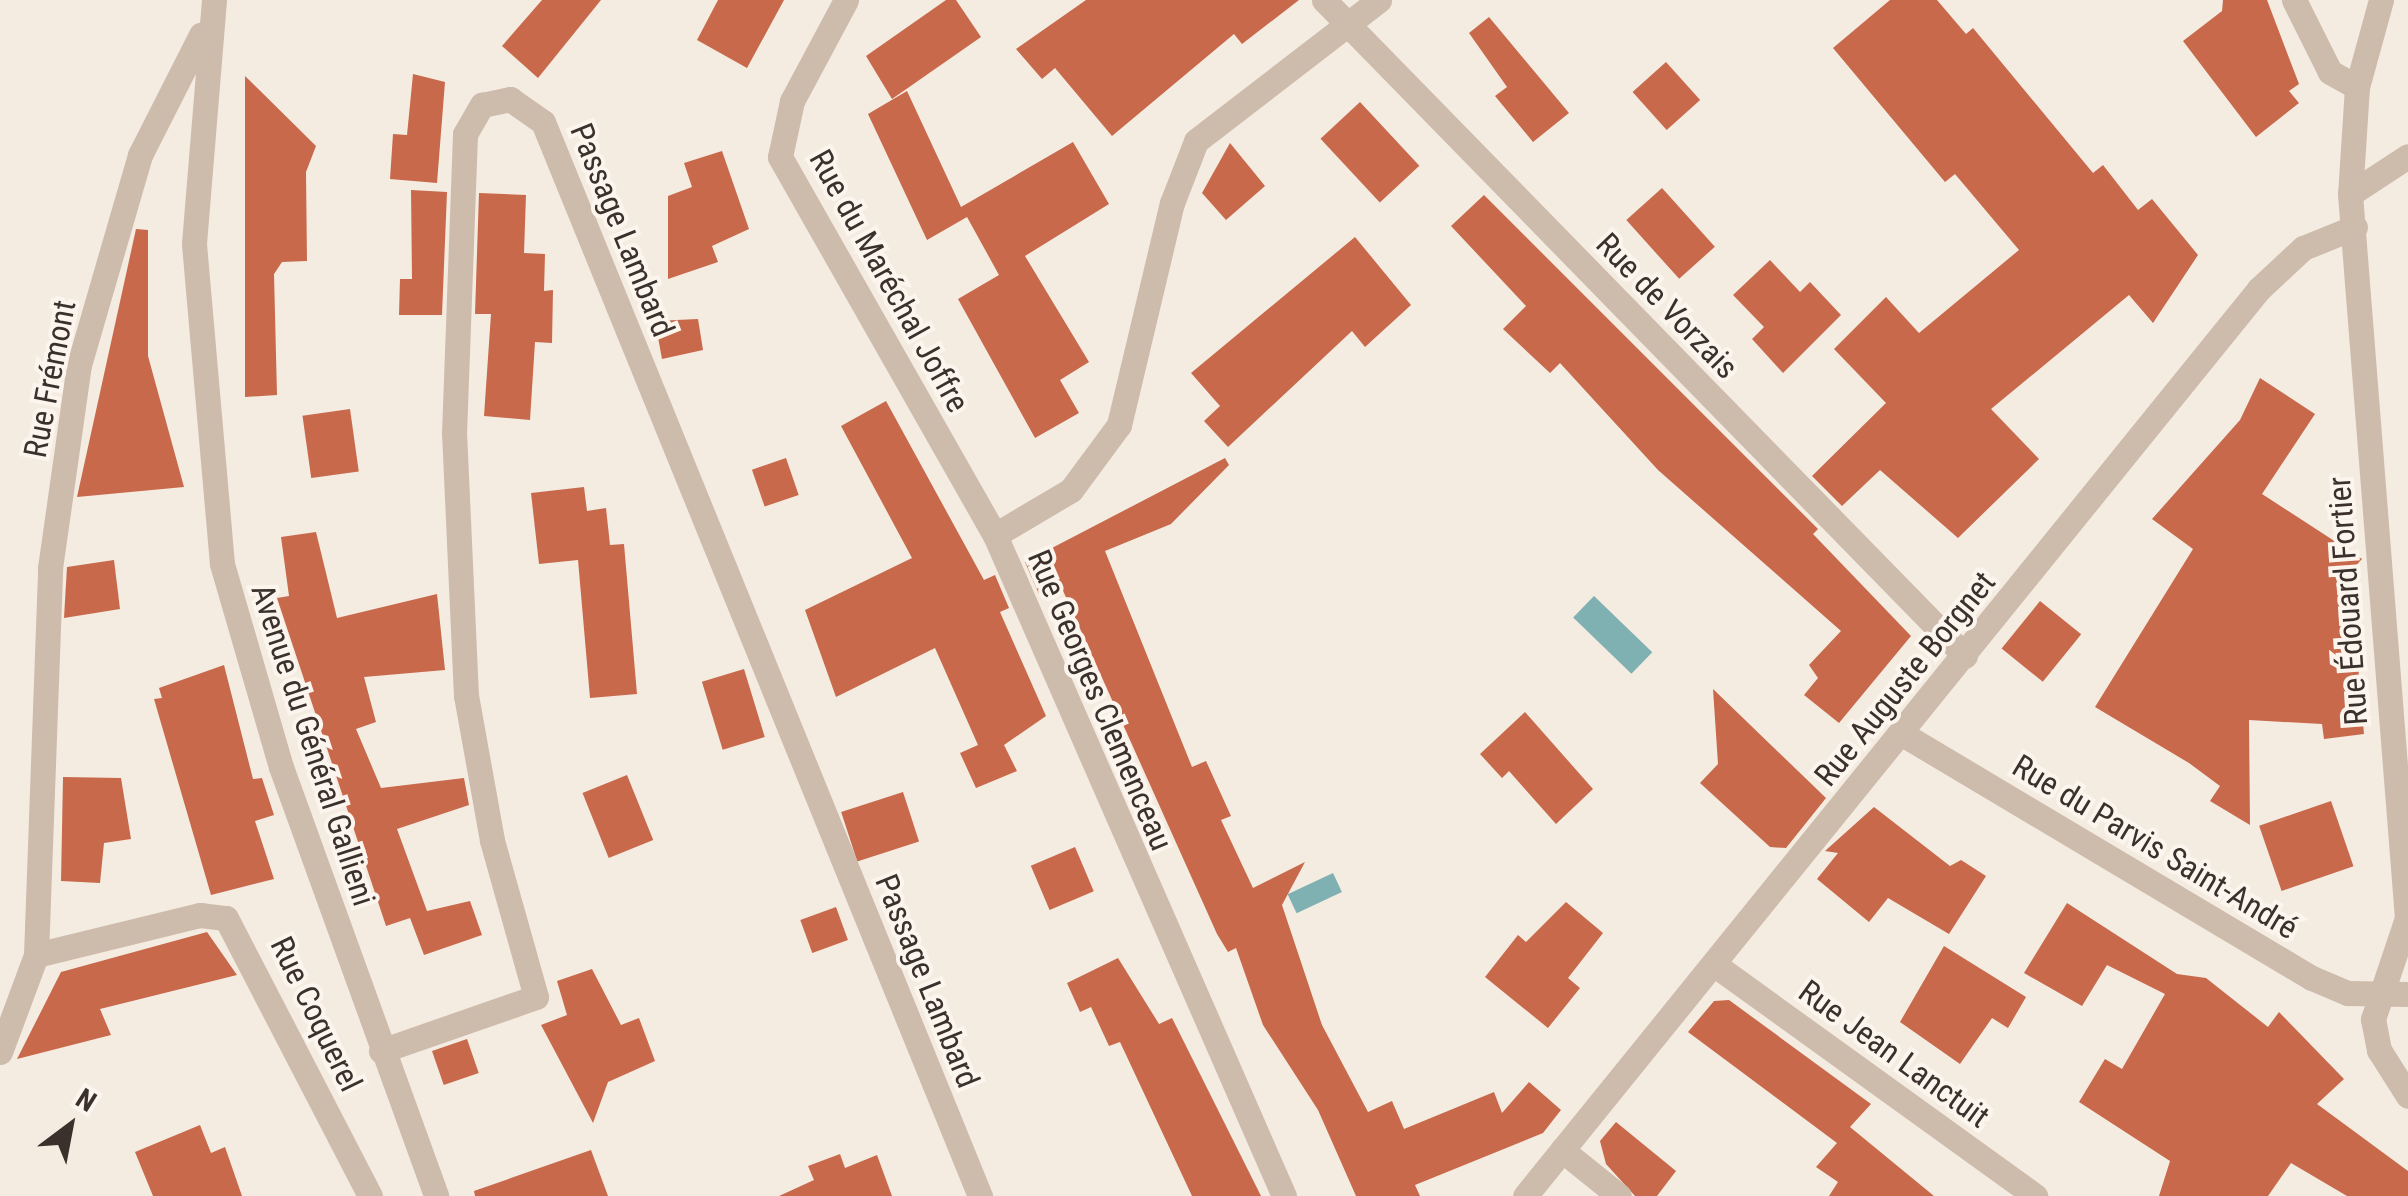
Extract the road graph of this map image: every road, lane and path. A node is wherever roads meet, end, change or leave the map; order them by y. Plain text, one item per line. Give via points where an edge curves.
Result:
1 (846, 0) edge
2 (1324, 0) edge
3 (1379, 0) edge
4 (2294, 0) edge
5 (2381, 0) edge
6 (212, 8) edge
7 (1346, 25) junction
8 (2356, 88) junction
9 (2408, 156) edge
10 (2350, 194) junction
11 (2354, 226) junction
12 (996, 535) junction
13 (1965, 656) junction
14 (1904, 734) junction
15 (36, 955) junction
16 (1715, 965) junction
17 (2408, 994) edge
18 (2380, 996) junction
19 (382, 1051) junction
20 (0, 1052) edge
21 (2408, 1096) edge
22 (1562, 1150) junction
23 (370, 1196) edge
24 (436, 1196) edge
25 (980, 1196) edge
26 (1284, 1196) edge
27 (1525, 1196) edge
28 (1619, 1196) edge
29 (2035, 1196) edge

1 - 12 street, Rue du Maréchal Joffre via 792,101 780,157
2 - 7 street, Rue de Vorzais
3 - 7 street, Rue Georges Clemenceau
4 - 8 street via 2330,72
5 - 8 street, Rue Édouard Fortier
6 - 15 street, Rue Frémont via 140,155 80,365 50,568
6 - 19 street, Avenue du Général Gallieni via 194,244 222,564 253,682
7 - 12 street, Rue Georges Clemenceau via 1196,142 1172,203 1119,425 1071,490
7 - 13 street, Rue de Vorzais
8 - 10 street, Rue Édouard Fortier
9 - 10 street
10 - 11 street, Rue Édouard Fortier
11 - 13 street, Rue Auguste Borgnet via 2303,248 2259,289
11 - 18 street, Rue Édouard Fortier via 2407,918
12 - 26 street, Rue Georges Clemenceau
13 - 14 street, Rue Auguste Borgnet
14 - 16 street, Rue Auguste Borgnet
14 - 18 street, Rue du Parvis Saint-André via 2312,978
15 - 20 street
15 - 23 street, Rue Coquerel via 200,915 226,918
16 - 22 street, Rue Auguste Borgnet
16 - 29 street, Rue Jean Lanctuit
17 - 18 street, Rue du Parvis Saint-André
18 - 21 street, Rue Édouard Fortier via 2379,1050
19 - 24 street, Avenue du Général Gallieni
19 - 25 street, Passage Lambard via 536,997 492,840 466,696 454,434 465,134 482,105 510,99 543,122
22 - 27 street, Rue Auguste Borgnet
22 - 28 street

